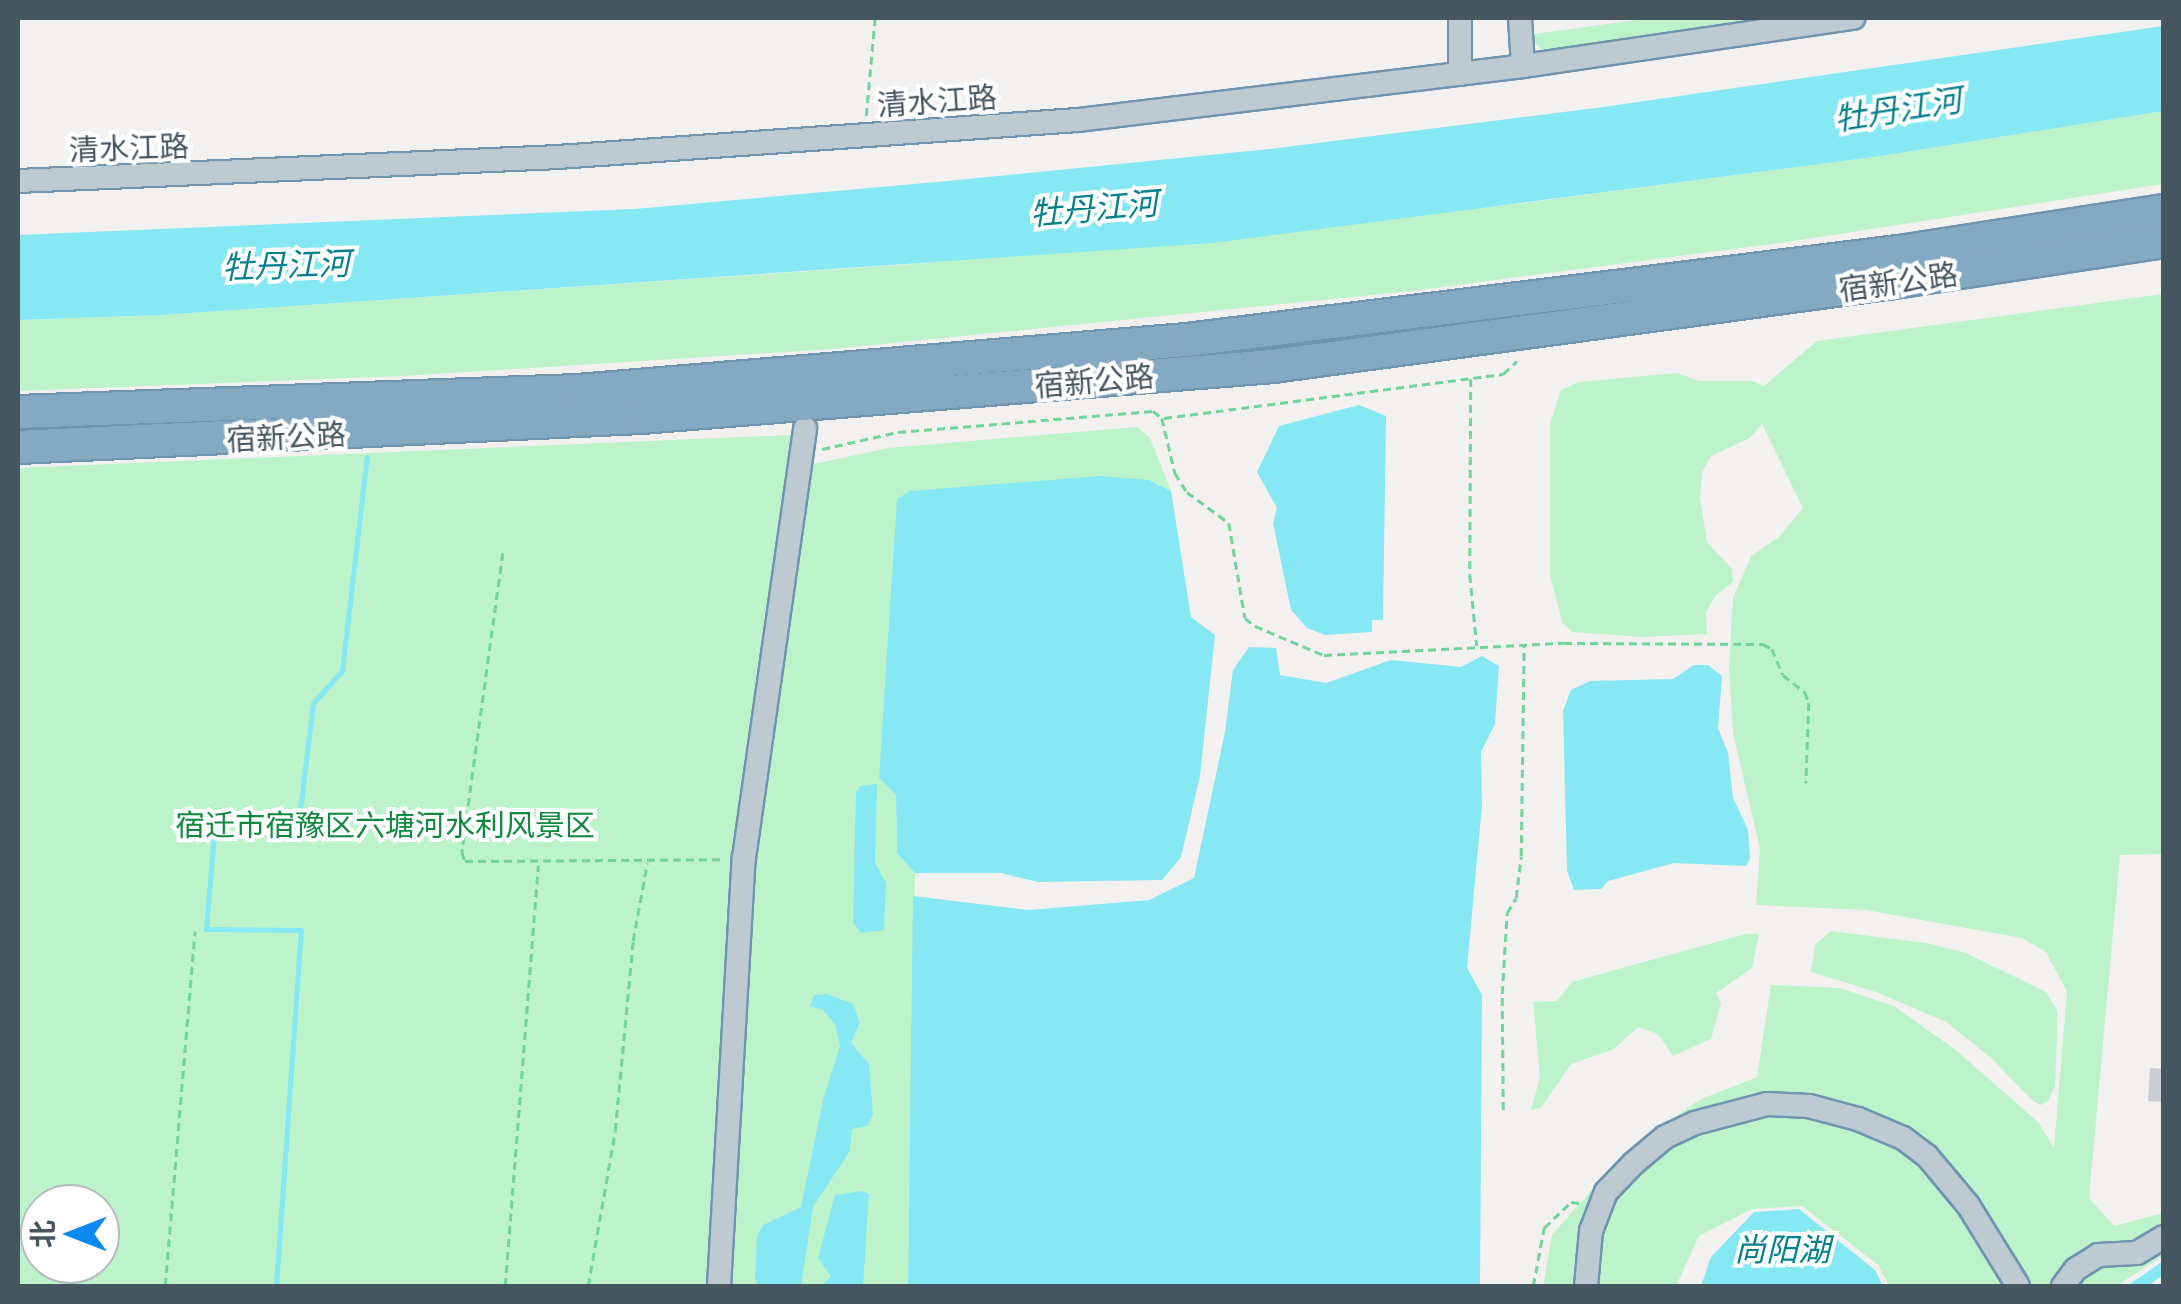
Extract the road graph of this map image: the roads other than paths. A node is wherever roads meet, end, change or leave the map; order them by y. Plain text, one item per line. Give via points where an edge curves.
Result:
1 (1460, 18) edge
2 (1520, 18) edge
3 (1854, 18) edge
4 (1826, 19) edge
5 (1761, 24) edge
6 (1523, 66) junction
7 (1460, 74) junction
8 (18, 181) edge
9 (2164, 210) edge
10 (2164, 241) edge
11 (18, 412) edge
12 (805, 428) dead end
13 (18, 446) edge
14 (2164, 1237) edge
15 (719, 1286) edge
16 (1586, 1286) edge
17 (2018, 1286) edge
18 (2063, 1286) edge

1 - 7 street
2 - 6 street
3 - 4 street, 清水江路
4 - 5 street, 清水江路
5 - 6 street, 清水江路
6 - 7 street, 清水江路
7 - 8 street, 清水江路 via 1078,120 558,157
9 - 11 highway, 宿新公路 via 1899,252 1188,340 578,391
10 - 13 highway, 宿新公路 via 1273,366 641,417
12 - 15 street via 744,858
14 - 18 street via 2136,1253 2098,1256
16 - 17 street via 1591,1231 1625,1172 1665,1137 1767,1104 1809,1106 1903,1138 1968,1205

